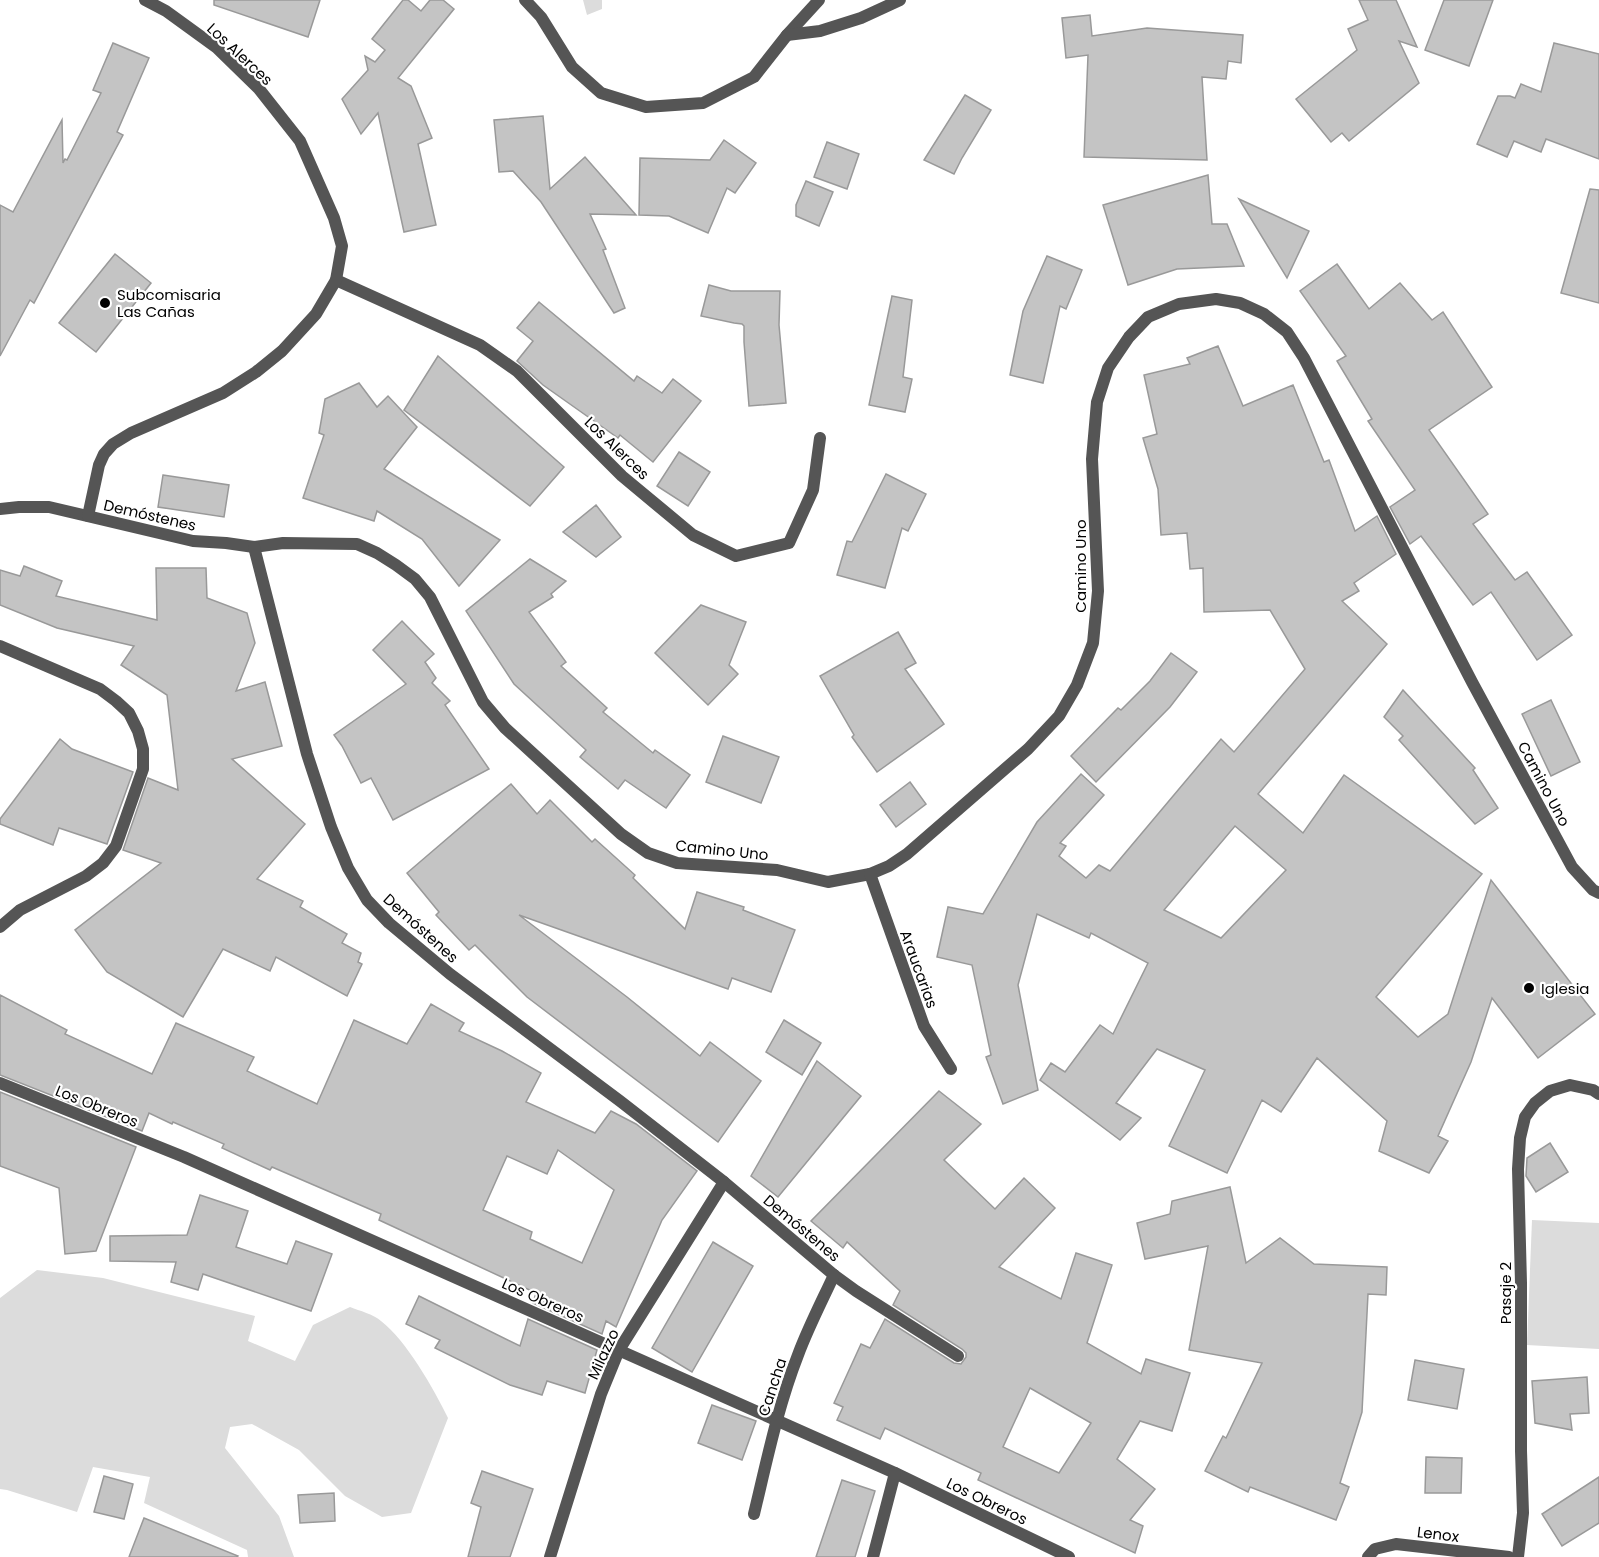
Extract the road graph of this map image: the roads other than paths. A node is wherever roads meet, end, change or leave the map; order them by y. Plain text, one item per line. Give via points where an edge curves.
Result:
1 (145, 0) edge
2 (525, 0) edge
3 (819, 0) edge
4 (900, 0) edge
5 (787, 35) junction
6 (336, 280) junction
7 (820, 438) dead end
8 (0, 509) edge
9 (88, 516) junction
10 (254, 547) junction
11 (0, 646) edge
12 (870, 874) junction
13 (1599, 893) edge
14 (0, 927) edge
15 (951, 1069) dead end
16 (0, 1083) edge
17 (1599, 1094) edge
18 (724, 1182) junction
19 (834, 1275) junction
20 (619, 1350) junction
21 (958, 1356) dead end
22 (776, 1420) junction
23 (895, 1473) junction
24 (754, 1514) dead end
25 (549, 1557) edge
26 (873, 1557) edge
27 (1069, 1557) edge
28 (1368, 1557) edge
29 (1509, 1557) edge
30 (1518, 1557) edge

1 - 6 street, Los Alerces via 217,48 259,89 300,141 342,246
2 - 5 street via 541,17 572,67 601,93 646,107 703,103 744,83 754,77
3 - 5 street
4 - 5 street via 820,31
6 - 7 street, Los Alerces via 480,345 517,371 622,476 676,522 736,556 789,543 813,490
6 - 9 street, Los Alerces via 316,314 256,372 223,393 113,444 99,465
8 - 9 street, Demóstenes via 49,507
9 - 10 street, Demóstenes via 175,538
10 - 12 street, Camino Uno via 283,543 357,544 415,579 429,597 483,702 498,720 621,834 648,853 677,863 777,870 828,882
10 - 18 street, Demóstenes via 307,754 331,827 367,900 450,974
11 - 14 street via 100,689 129,713 143,749 143,769 124,824 116,846 103,863 20,910
12 - 13 street, Camino Uno via 907,854 1028,749 1059,716 1077,685 1093,643 1098,591 1092,459 1097,402 1108,368 1148,317 1179,304 1216,299 1240,303 1264,314 1287,332 1304,358 1572,867
12 - 15 street, Araucarias via 924,1026
16 - 20 street, Los Obreros via 184,1157
17 - 30 street, Pasaje 2 via 1570,1085 1550,1091 1534,1103 1525,1117 1520,1138 1523,1513
18 - 19 street, Demóstenes
18 - 20 street, Milazzo
19 - 21 street, Demóstenes
19 - 22 street, Cancha via 799,1352
20 - 22 street, Los Obreros
20 - 25 street, Milazzo
22 - 23 street, Los Obreros
22 - 24 street, Cancha
23 - 26 street
23 - 27 street, Los Obreros
28 - 29 street, Lenox via 1375,1549 1396,1544

